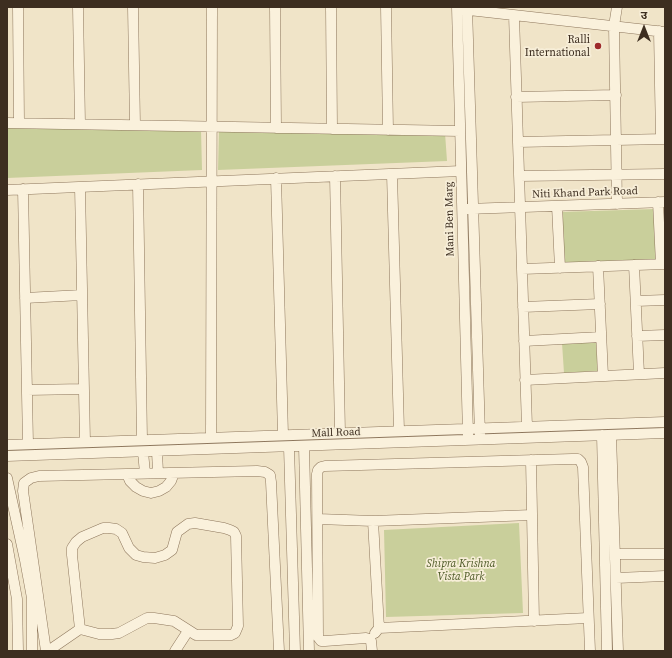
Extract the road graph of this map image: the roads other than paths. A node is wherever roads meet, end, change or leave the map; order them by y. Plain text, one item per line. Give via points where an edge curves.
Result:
1 (18, 7) edge
2 (78, 7) edge
3 (133, 7) edge
4 (212, 7) edge
5 (275, 7) edge
6 (331, 7) edge
7 (386, 7) edge
8 (616, 7) edge
9 (462, 8) edge
10 (514, 15) junction
11 (614, 26) junction
12 (662, 31) edge
13 (616, 95) junction
14 (516, 97) junction
15 (7, 123) edge
16 (19, 123) junction
17 (80, 124) junction
18 (136, 125) junction
19 (212, 127) junction
20 (276, 128) junction
21 (332, 129) junction
22 (388, 130) junction
23 (460, 131) junction
24 (663, 139) edge
25 (616, 140) junction
26 (518, 142) junction
27 (461, 171) junction
28 (392, 174) junction
29 (665, 174) edge
30 (617, 175) junction
31 (335, 176) junction
32 (519, 176) junction
33 (276, 178) junction
34 (212, 181) junction
35 (138, 184) junction
36 (80, 187) junction
37 (23, 189) junction
38 (7, 190) edge
39 (662, 202) edge
40 (618, 204) junction
41 (557, 206) junction
42 (520, 208) junction
43 (473, 209) junction
44 (462, 210) junction
45 (662, 230) edge
46 (663, 264) edge
47 (634, 265) junction
48 (598, 266) junction
49 (560, 268) junction
50 (522, 269) junction
51 (82, 295) junction
52 (25, 298) junction
53 (665, 300) edge
54 (636, 301) junction
55 (600, 304) junction
56 (523, 307) junction
57 (665, 335) edge
58 (637, 336) junction
59 (601, 337) junction
60 (524, 341) junction
61 (665, 373) edge
62 (639, 374) junction
63 (603, 376) junction
64 (525, 380) junction
65 (84, 389) junction
66 (27, 390) junction
67 (665, 422) edge
68 (527, 427) junction
69 (468, 429) junction
70 (480, 429) junction
71 (399, 432) junction
72 (340, 433) junction
73 (665, 433) edge
74 (283, 435) junction
75 (607, 435) junction
76 (211, 438) junction
77 (142, 440) junction
78 (468, 440) junction
79 (480, 440) junction
80 (85, 442) junction
81 (28, 444) junction
82 (7, 445) edge
83 (304, 446) junction
84 (289, 447) junction
85 (157, 451) junction
86 (142, 452) junction
87 (7, 456) edge
88 (530, 460) junction
89 (145, 473) junction
90 (158, 473) junction
91 (174, 473) junction
92 (128, 474) junction
93 (7, 478) edge
94 (532, 515) junction
95 (318, 519) junction
96 (374, 521) junction
97 (7, 544) edge
98 (615, 554) junction
99 (665, 554) edge
100 (665, 576) edge
101 (616, 578) junction
102 (588, 618) junction
103 (534, 620) junction
104 (378, 628) junction
105 (80, 629) junction
106 (188, 631) junction
107 (370, 639) junction
108 (18, 651) edge
109 (32, 651) edge
110 (47, 651) edge
111 (175, 651) edge
112 (279, 651) edge
113 (295, 651) edge
114 (309, 651) edge
115 (372, 651) edge
116 (590, 651) edge
117 (607, 651) edge
118 (618, 651) edge

1 - 16 street
2 - 17 street
3 - 18 street
4 - 19 street
5 - 20 street
6 - 21 street
7 - 22 street
8 - 11 street
9 - 10 street
9 - 23 street, Mani Ben Marg
9 - 43 street, Mani Ben Marg
10 - 11 street
10 - 14 street
11 - 12 street
11 - 13 street
12 - 24 street
13 - 14 street
13 - 25 street
14 - 26 street
15 - 16 street
16 - 17 street
17 - 18 street
18 - 19 street
19 - 20 street
19 - 34 street
20 - 21 street
21 - 22 street
22 - 23 street
23 - 27 street, Mani Ben Marg
24 - 25 street
25 - 26 street
25 - 30 street
26 - 32 street
27 - 28 street
27 - 44 street, Mani Ben Marg
28 - 31 street
28 - 71 street
29 - 30 street
30 - 32 street
30 - 40 street
31 - 33 street
31 - 72 street
32 - 42 street
33 - 34 street
33 - 74 street
34 - 35 street
34 - 76 street
35 - 36 street
35 - 77 street
36 - 37 street
36 - 51 street
37 - 38 street
37 - 52 street
39 - 40 street, Niti Khand Park Road
39 - 45 street
40 - 41 street, Niti Khand Park Road
41 - 42 street, Niti Khand Park Road
41 - 49 street
42 - 43 street
42 - 50 street, Niti Khand Park Road
43 - 44 street
43 - 70 street, Mani Ben Marg
44 - 69 street, Mani Ben Marg
45 - 46 street
46 - 47 street
47 - 48 street
47 - 54 street
48 - 49 street
48 - 55 street
49 - 50 street
50 - 56 street, Niti Khand Park Road
51 - 52 street
51 - 65 street
52 - 66 street
53 - 54 street
54 - 58 street
55 - 56 street
55 - 59 street
56 - 60 street, Niti Khand Park Road
57 - 58 street
58 - 62 street
59 - 60 street
59 - 63 street
60 - 64 street, Niti Khand Park Road
61 - 62 street
62 - 63 street
63 - 64 street
64 - 68 street, Niti Khand Park Road
65 - 66 street
65 - 80 street
66 - 81 street
67 - 68 street, Mall Road
68 - 70 street, Mall Road
69 - 70 street, Mall Road
69 - 71 street, Mall Road
69 - 78 street, Mani Ben Marg
70 - 79 street, Mani Ben Marg
71 - 72 street, Mall Road
72 - 74 street, Mall Road
73 - 75 street, Mall Road
74 - 76 street, Mall Road
75 - 79 street, Mall Road
75 - 98 street
75 - 117 street
76 - 77 street, Mall Road
77 - 80 street, Mall Road
78 - 79 street, Mall Road
78 - 83 street, Mall Road
80 - 81 street, Mall Road
81 - 82 street, Mall Road
83 - 84 street, Mall Road
83 - 114 street
84 - 85 street, Mall Road
84 - 113 street
85 - 86 street, Mall Road
85 - 90 street
86 - 87 street, Mall Road
86 - 89 street
88 - 94 street
88 - 95 street via 325,466 318,470 317,474
88 - 102 street via 572,458 582,462
89 - 90 street
89 - 92 street
90 - 91 street
91 - 92 street via 166,487 151,493 136,487
91 - 112 street via 257,471 270,475
92 - 110 street via 39,476 24,483 23,491
93 - 109 street via 32,598
94 - 96 street
94 - 103 street
95 - 96 street
95 - 107 street via 318,637 321,641
96 - 104 street
97 - 108 street via 17,599
98 - 99 street
98 - 101 street
100 - 101 street
101 - 118 street
102 - 103 street
102 - 116 street
103 - 104 street
104 - 107 street
105 - 106 street via 99,634 119,633 147,618 154,618 174,621
105 - 106 street via 72,548 82,537 103,528 116,529 122,533 136,555 155,558 172,550 177,532 188,524 230,530 236,536 237,630 231,635 198,636
105 - 110 street
106 - 111 street
107 - 115 street

